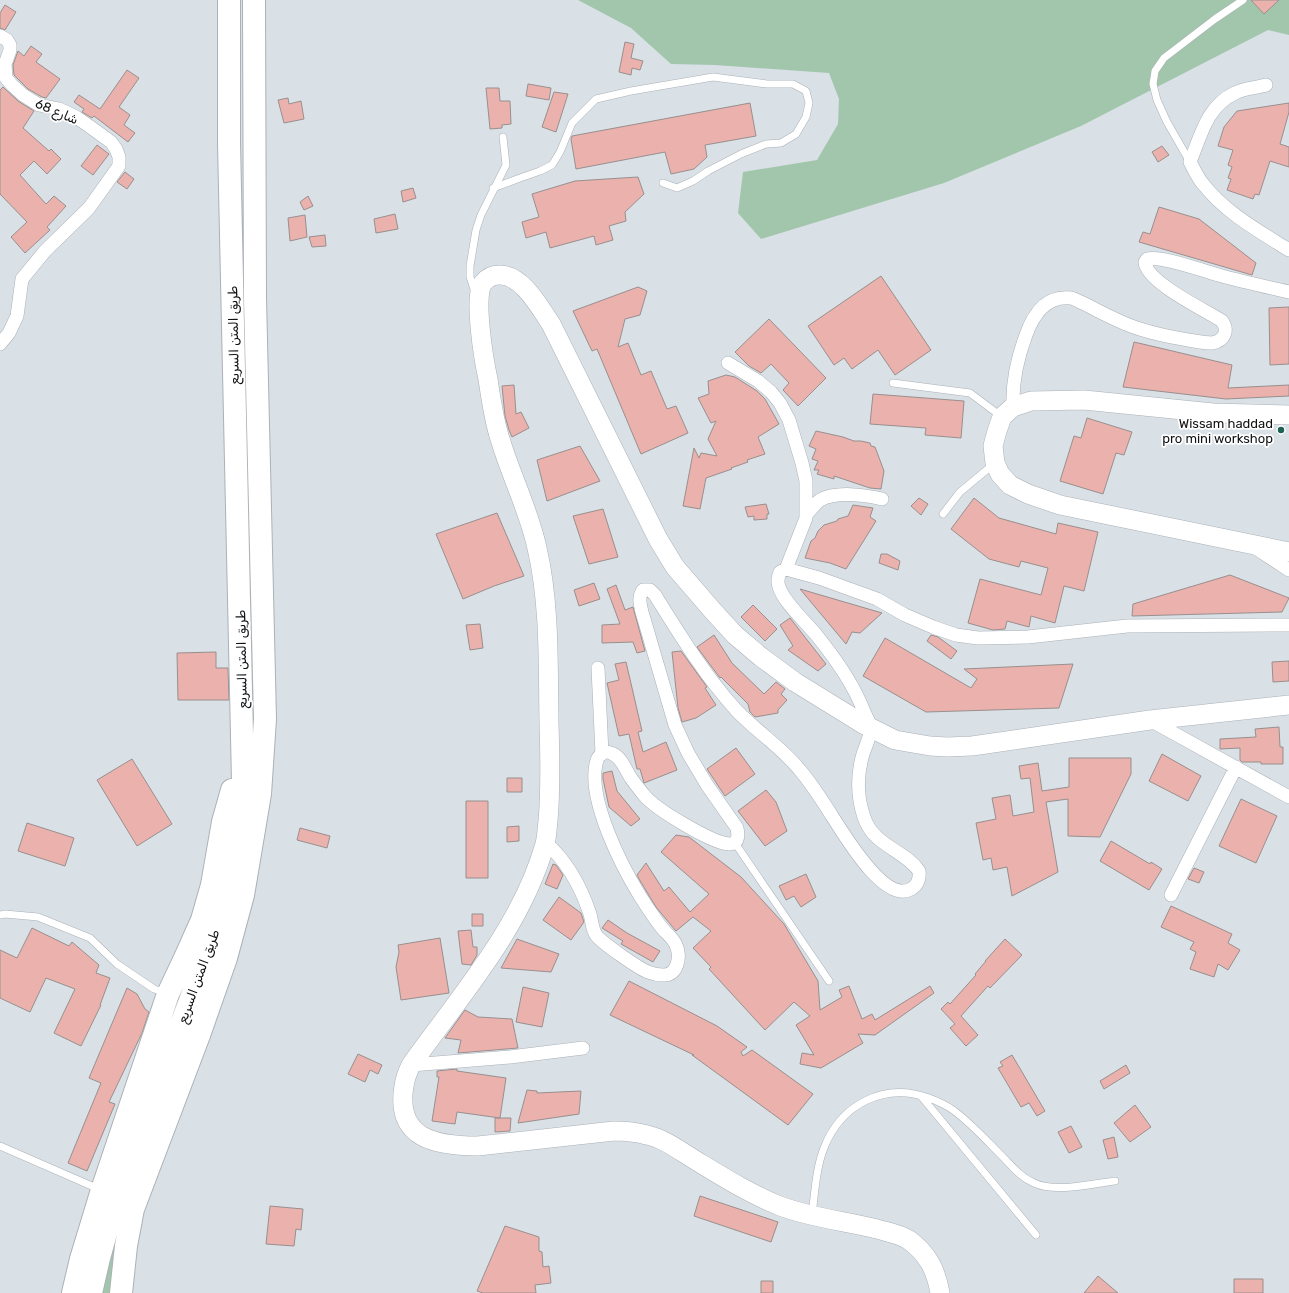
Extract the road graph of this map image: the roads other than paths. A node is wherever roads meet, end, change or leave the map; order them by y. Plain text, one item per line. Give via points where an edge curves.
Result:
1 (229, 0) edge
2 (254, 0) edge
3 (1243, 0) edge
4 (0, 36) edge
5 (1266, 86) dead end
6 (503, 136) dead end
7 (1190, 162) junction
8 (663, 183) dead end
9 (493, 188) junction
10 (1289, 250) edge
11 (1289, 292) edge
12 (478, 300) junction
13 (0, 344) edge
14 (728, 362) dead end
15 (893, 383) dead end
16 (1007, 412) junction
17 (1289, 415) edge
18 (995, 463) junction
19 (882, 499) dead end
20 (807, 514) junction
21 (943, 514) dead end
22 (1249, 543) junction
23 (1289, 552) edge
24 (786, 569) junction
25 (1289, 570) edge
26 (1289, 625) edge
27 (598, 668) dead end
28 (1289, 705) edge
29 (1150, 720) junction
30 (871, 729) junction
31 (243, 753) junction
32 (602, 754) junction
33 (1236, 767) junction
34 (1289, 797) edge
35 (545, 842) junction
36 (735, 843) junction
37 (1171, 895) dead end
38 (0, 915) edge
39 (829, 981) dead end
40 (168, 994) junction
41 (583, 1048) dead end
42 (411, 1065) junction
43 (920, 1095) junction
44 (0, 1146) edge
45 (1115, 1181) dead end
46 (109, 1193) junction
47 (812, 1216) junction
48 (128, 1235) junction
49 (1036, 1235) dead end
50 (73, 1293) edge
51 (91, 1293) edge
52 (121, 1293) edge
53 (134, 1293) edge
54 (940, 1293) edge

1 - 31 highway, طريق المتن السريع via 229,143
2 - 48 highway, طريق المتن السريع via 255,298 265,719 260,794 243,895 226,958 134,1208
3 - 7 lane via 1164,58 1155,71 1153,84 1157,100
4 - 13 street, شارع 68 via 10,45 5,64 6,78 12,85 39,105 76,117 111,142 119,157 119,166 89,208 45,251 22,279 17,316
5 - 7 street via 1236,92 1213,109
6 - 9 lane via 506,165
7 - 10 street via 1202,182 1223,205 1244,222
8 - 9 lane via 677,188 741,154 766,144 781,143 796,134 806,117 810,103 806,91 793,84 767,84 713,77 596,99 572,123 552,165
9 - 12 lane via 480,215 470,266 470,276
11 - 16 street via 1168,260 1147,259 1146,268 1158,281 1222,321 1226,332 1223,338 1210,343 1150,332 1126,324 1072,298 1053,300 1036,313 1028,329 1015,370
12 - 30 street via 481,285 496,275 505,275 522,284 551,324 658,539 675,567 712,611 761,657 795,682
12 - 35 street via 494,418 529,519 542,579 550,757
14 - 20 street via 771,392 789,420 806,481
15 - 16 lane via 970,393
16 - 17 street via 1032,401 1084,400 1212,413
16 - 18 street via 993,446
18 - 21 lane via 960,492
18 - 22 street via 1000,474 1010,485 1060,505
19 - 20 street via 860,494 828,497 819,501
20 - 24 street
22 - 23 street
22 - 25 street
24 - 26 street via 855,590 941,630 978,638 1028,637 1127,626
24 - 30 street via 780,572 778,578 782,594 848,676
27 - 32 street
28 - 29 street
29 - 30 street via 960,747 912,744 895,740
29 - 33 street
30 - 36 street via 860,764 860,803 864,818 872,832 883,844 911,862 919,871 917,884 908,891 886,885 864,864 799,768 724,696 681,638 655,596 650,590 643,590 640,596 642,612 675,725 688,754 737,828 738,840
31 - 40 highway via 224,822 202,920
31 - 46 highway, طريق المتن السريع via 239,824 213,941 125,1168
32 - 35 street via 597,758 594,776 602,815 628,876 654,917 676,944 678,962 671,974 667,976 647,972 596,934 576,882 561,859
32 - 36 street via 614,754 646,797 673,818 721,842
33 - 34 street
33 - 37 street
35 - 42 street via 531,880 504,935
36 - 39 lane
38 - 40 lane via 38,917 90,938 117,964 154,989
40 - 46 highway
41 - 42 street
42 - 47 street via 404,1085 403,1104 406,1118 414,1131 440,1143 478,1146 614,1131 638,1133 666,1142 757,1196
43 - 45 lane via 952,1109 985,1138 1022,1177 1035,1184 1070,1187
43 - 47 lane via 902,1092 881,1094 863,1101 841,1120 824,1148 818,1166
43 - 49 lane
44 - 46 lane
46 - 50 highway via 81,1259
46 - 51 highway, طريق المتن السريع
47 - 54 street via 853,1223 907,1239 922,1252 933,1267
48 - 52 highway, طريق المتن السريع
48 - 53 highway via 135,1254

